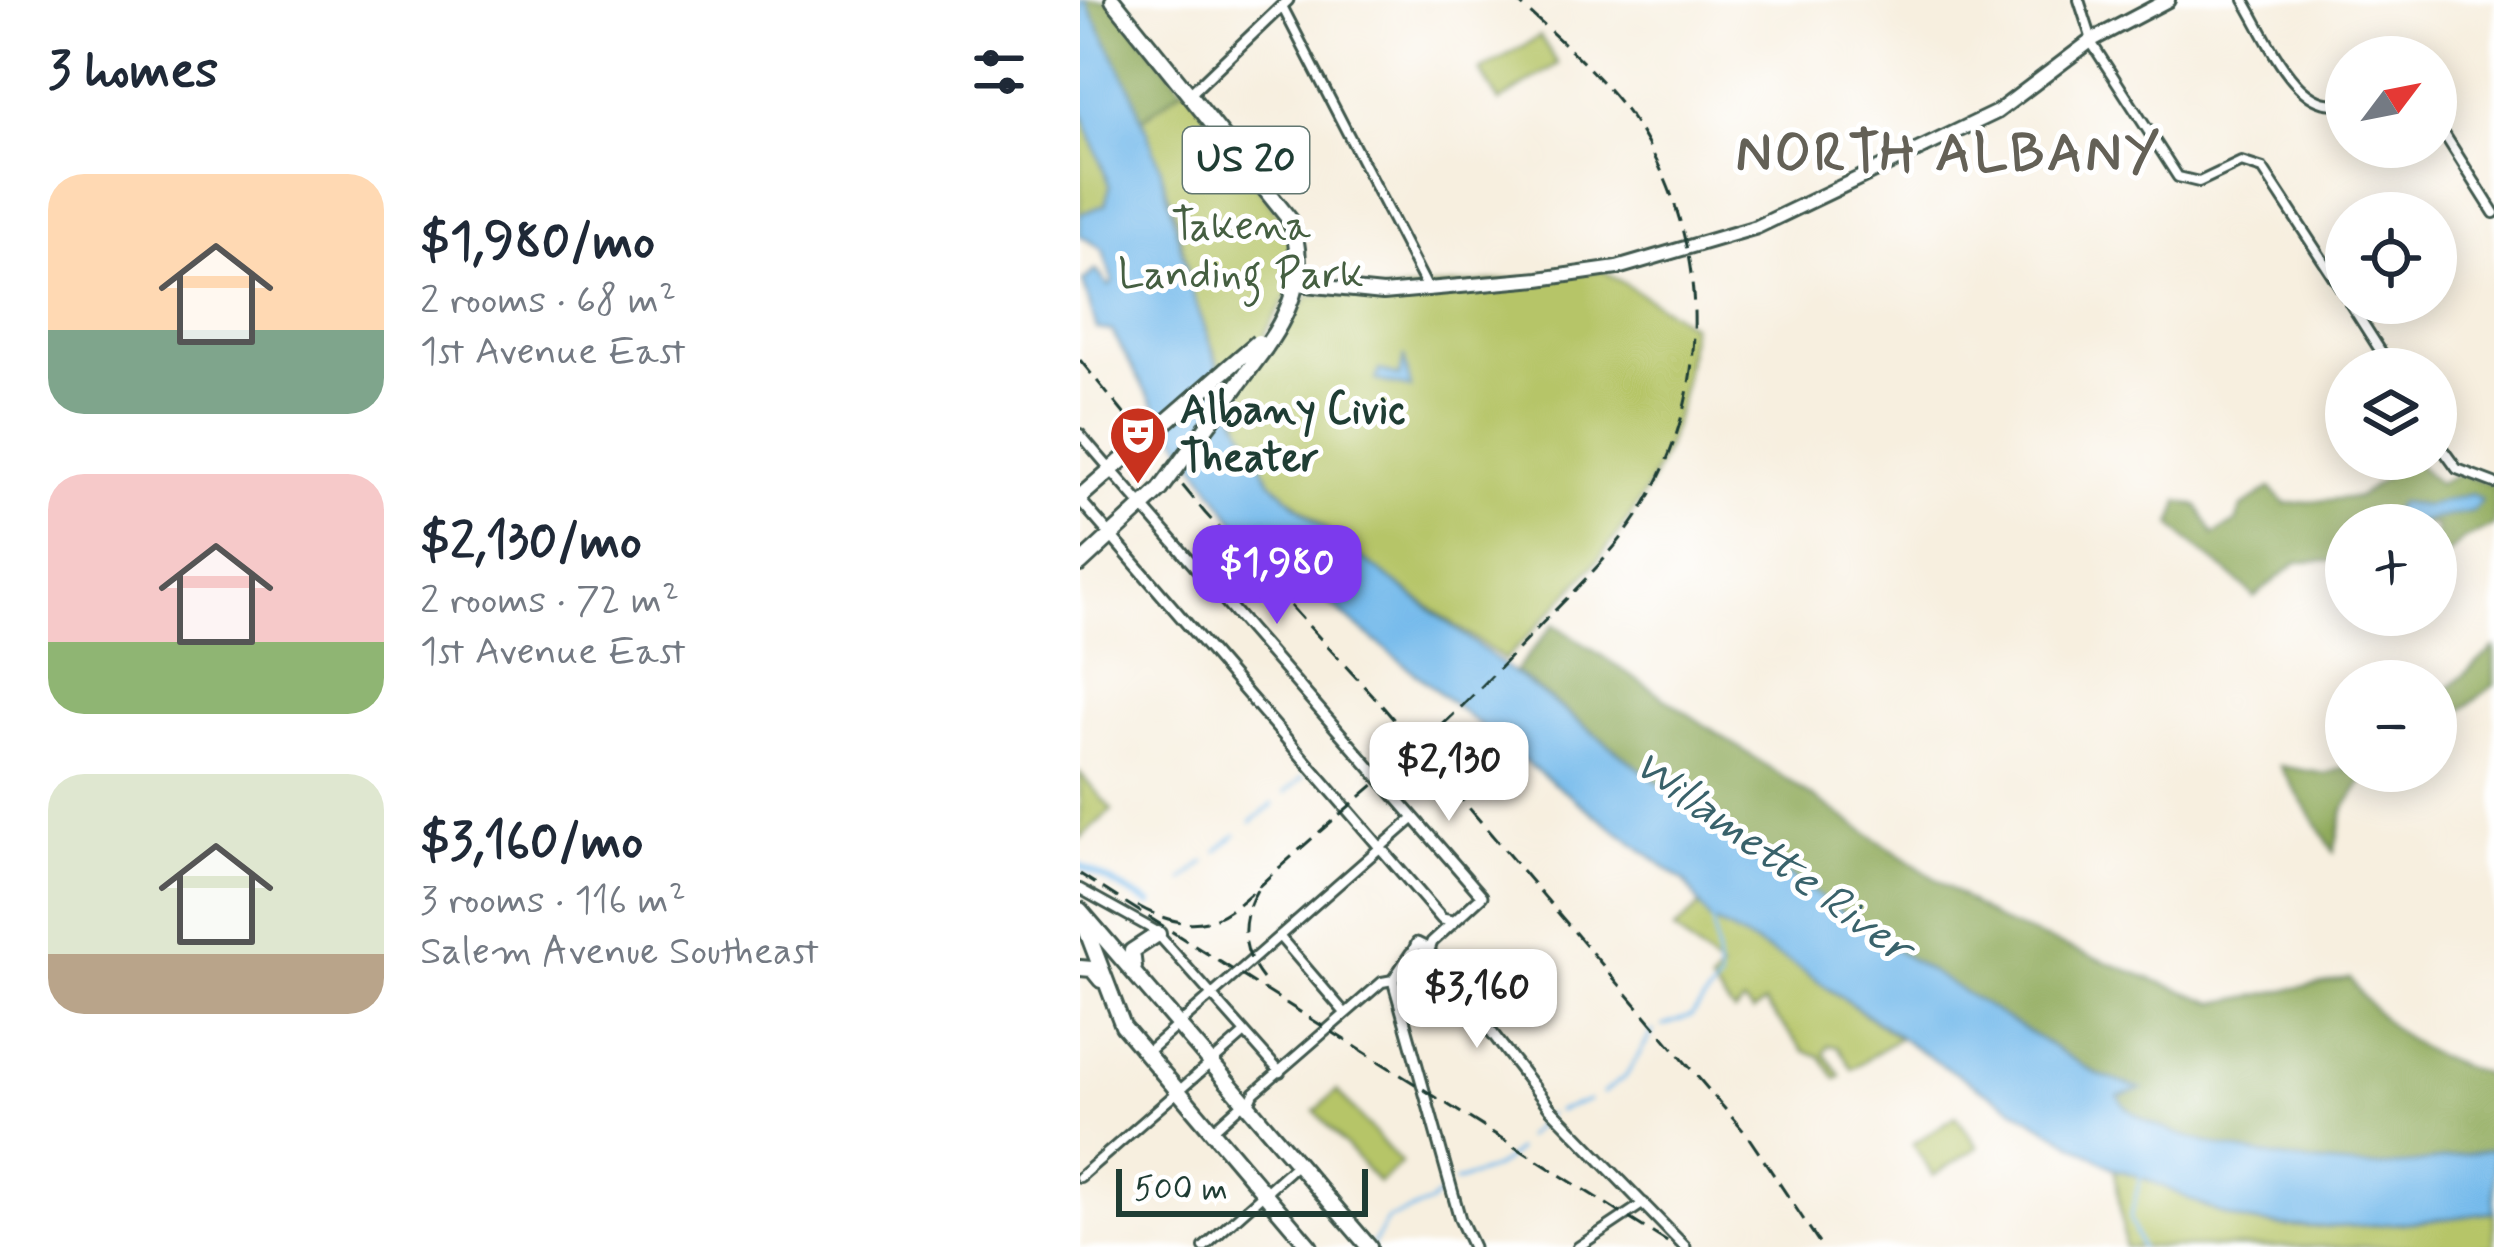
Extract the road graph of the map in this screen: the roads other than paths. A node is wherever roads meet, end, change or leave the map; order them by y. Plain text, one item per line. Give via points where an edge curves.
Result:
1 (1113, 0) edge
2 (2079, 0) edge
3 (2168, 0) edge
4 (2244, 0) edge
5 (1285, 3) edge
6 (2091, 40) junction
7 (1192, 92) junction
8 (2325, 106) edge
9 (2457, 154) edge
10 (2494, 213) edge
11 (2325, 264) edge
12 (1296, 284) junction
13 (1428, 290) junction
14 (1261, 345) junction
15 (1080, 434) edge
16 (1116, 466) junction
17 (2457, 466) edge
18 (2494, 483) edge
19 (1080, 498) edge
20 (1144, 508) junction
21 (1112, 536) junction
22 (1080, 564) edge
23 (1414, 818) junction
24 (1380, 847) junction
25 (1080, 889) edge
26 (1080, 913) edge
27 (1448, 920) junction
28 (1149, 931) junction
29 (1279, 936) junction
30 (1091, 937) junction
31 (1422, 952) junction
32 (1120, 956) junction
33 (1080, 967) edge
34 (1393, 980) junction
35 (1149, 991) junction
36 (1211, 994) junction
37 (1108, 995) junction
38 (1346, 1013) junction
39 (1177, 1024) junction
40 (1245, 1033) junction
41 (1145, 1053) junction
42 (1210, 1063) junction
43 (1280, 1072) junction
44 (1178, 1090) junction
45 (1249, 1100) junction
46 (1213, 1130) junction
47 (1298, 1162) junction
48 (1080, 1177) edge
49 (1268, 1192) junction
50 (1644, 1203) junction
51 (1297, 1229) junction
52 (1369, 1246) edge
53 (1204, 1247) edge
54 (1298, 1247) edge
55 (1310, 1247) edge
56 (1473, 1247) edge
57 (1578, 1247) edge
58 (1685, 1247) edge

1 - 7 highway, US 20
2 - 6 street
3 - 6 main road
4 - 8 street via 2308,98
5 - 7 main road
5 - 13 street
6 - 11 street via 2178,177 2199,182 2241,162 2264,169
6 - 13 main road via 1997,112 1774,221 1617,268
7 - 12 highway, US 20 via 1287,214 1298,247
9 - 10 street
12 - 13 main road
12 - 14 highway via 1286,316
14 - 16 highway, bridge
14 - 20 highway, bridge
15 - 16 street
16 - 19 highway
16 - 20 main road
17 - 18 street
19 - 21 main road
20 - 21 highway
20 - 23 main road
21 - 22 highway
21 - 24 main road
23 - 24 street
23 - 27 main road via 1482,896
24 - 27 main road
24 - 29 street
25 - 28 street
26 - 30 highway
26 - 32 highway
27 - 31 main road
28 - 32 highway
28 - 35 highway via 1130,958
28 - 36 street
29 - 36 street
29 - 38 street
30 - 33 highway via 1090,958
30 - 37 highway
31 - 34 main road
31 - 50 main road via 1441,964 1550,1108
32 - 35 highway
33 - 37 highway via 1095,972
34 - 38 street
34 - 56 main road
35 - 39 highway
36 - 39 street
36 - 40 street
37 - 41 highway
38 - 43 street
39 - 41 street
39 - 42 highway
40 - 42 street
40 - 43 street
41 - 44 highway
42 - 44 street
42 - 45 highway
43 - 45 street
44 - 46 highway
44 - 48 street
45 - 46 street
45 - 47 highway
46 - 49 highway
47 - 49 street
47 - 52 highway
49 - 51 highway
49 - 53 street
50 - 57 street
50 - 58 main road
51 - 54 highway
51 - 55 highway

